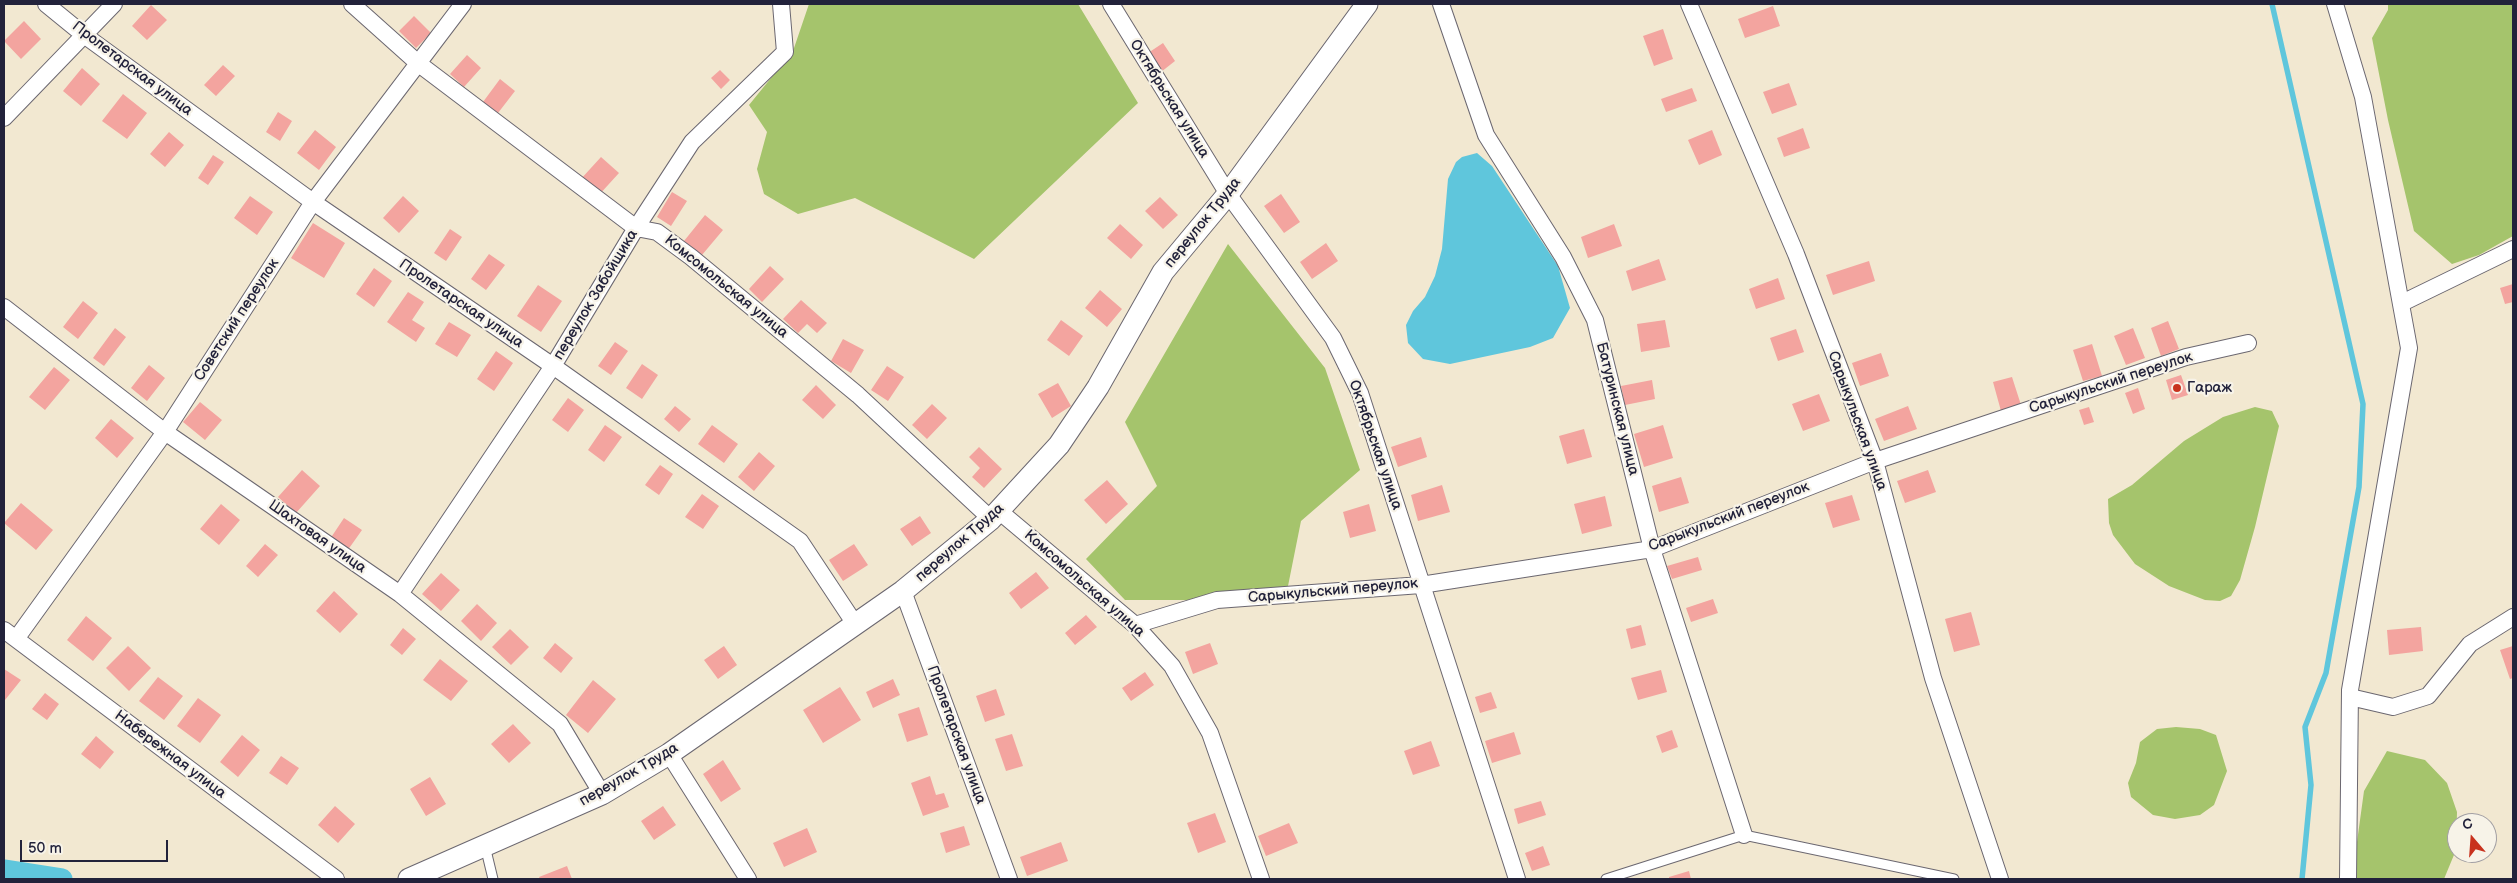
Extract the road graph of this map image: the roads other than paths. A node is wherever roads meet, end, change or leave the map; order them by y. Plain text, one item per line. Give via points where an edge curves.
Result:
1 (46, 4) edge
2 (114, 4) edge
3 (352, 4) edge
4 (463, 4) edge
5 (781, 4) edge
6 (1110, 4) edge
7 (1367, 4) edge
8 (1441, 4) edge
9 (1689, 4) edge
10 (2335, 4) edge
11 (84, 35) junction
12 (418, 64) junction
13 (4, 118) edge
14 (1228, 194) junction
15 (313, 202) junction
16 (636, 228) junction
17 (2513, 249) edge
18 (2402, 303) junction
19 (4, 307) edge
20 (2248, 343) dead end
21 (553, 366) junction
22 (165, 432) junction
23 (1875, 461) junction
24 (995, 515) junction
25 (1652, 549) junction
26 (1420, 584) junction
27 (903, 591) junction
28 (400, 594) junction
29 (2513, 617) edge
30 (854, 624) junction
31 (1135, 626) junction
32 (10, 635) edge
33 (2350, 697) junction
34 (669, 754) junction
35 (602, 794) junction
36 (1744, 836) junction
37 (484, 846) junction
38 (336, 879) edge
39 (409, 879) edge
40 (493, 879) edge
41 (748, 879) edge
42 (1009, 879) edge
43 (1261, 879) edge
44 (1517, 879) edge
45 (1606, 879) edge
46 (1954, 879) edge
47 (2000, 879) edge
48 (2348, 879) edge

1 - 11 street, Пролетарская улица
2 - 11 street
3 - 12 street, Комсомольская улица
4 - 12 street, Советский переулок
5 - 16 street, переулок Забойщика via 785,52 692,142
6 - 14 street, Октябрьская улица
7 - 14 street, переулок Труда
8 - 25 street, Батуринская улица via 1486,135 1563,258 1594,320
9 - 23 street, Сарыкульская улица via 1796,254
10 - 18 street via 2363,97
11 - 13 street
11 - 15 street, Пролетарская улица
12 - 15 street, Советский переулок
12 - 16 street, Комсомольская улица
14 - 24 street, переулок Труда via 1162,272 1098,388 1059,445
14 - 26 street, Октябрьская улица via 1333,338 1341,354 1360,393
15 - 21 street, Пролетарская улица
15 - 22 street, Советский переулок
16 - 21 street, переулок Забойщика
16 - 24 street, Комсомольская улица via 657,232 691,257 858,395
17 - 18 street
18 - 33 street via 2409,348
19 - 22 street, Шахтовая улица
20 - 23 street, Сарыкульский переулок via 2186,357
21 - 28 street, переулок Забойщика
21 - 30 street, Пролетарская улица via 800,541
22 - 28 street, Шахтовая улица
22 - 32 street, Советский переулок
23 - 25 street, Сарыкульский переулок
23 - 47 street, Сарыкульская улица via 1933,678
24 - 27 street, переулок Труда
24 - 31 street, Комсомольская улица
25 - 26 street, Сарыкульский переулок
25 - 36 street, Батуринская улица
26 - 31 street, Сарыкульский переулок via 1218,600
26 - 44 street, Октябрьская улица
27 - 30 street, переулок Труда
27 - 42 street, Пролетарская улица
28 - 35 street, Шахтовая улица via 560,724
29 - 33 street via 2470,644 2428,696 2393,707
30 - 34 street, переулок Труда
31 - 43 street, Комсомольская улица via 1172,666 1210,733
32 - 38 street, Набережная улица
33 - 48 street
34 - 35 street, переулок Труда
34 - 41 street
35 - 37 street, переулок Труда
36 - 45 lane
36 - 46 lane
37 - 39 street, переулок Труда
37 - 40 lane

